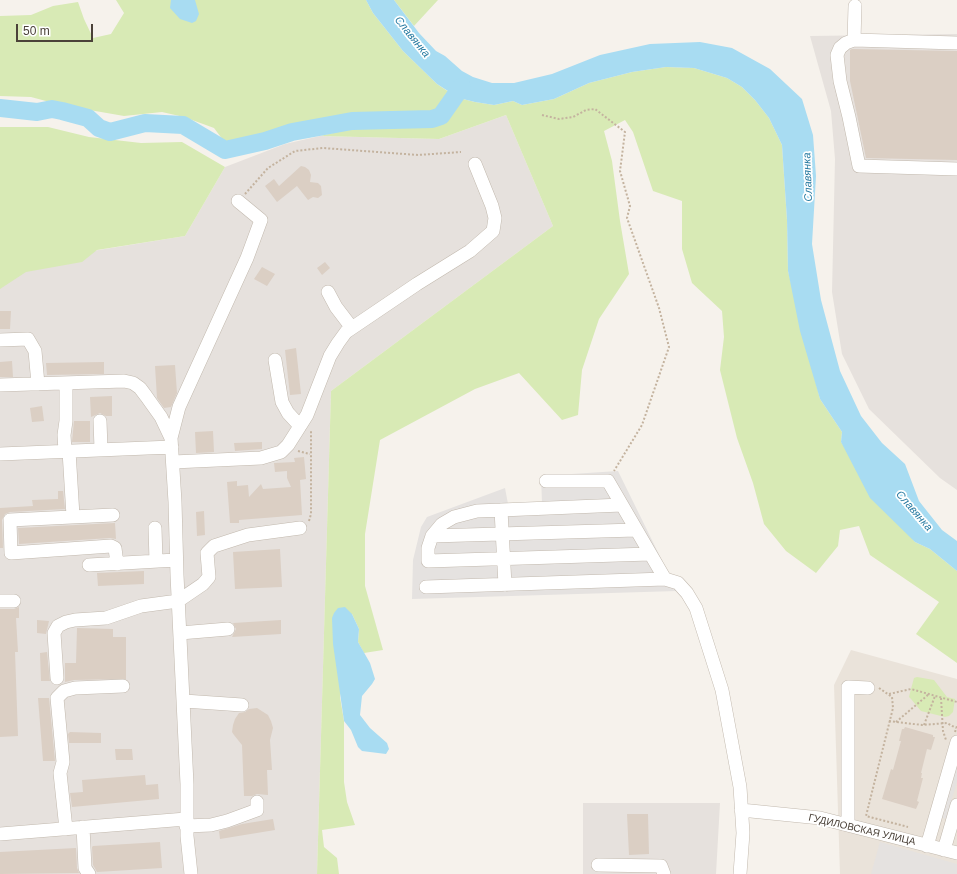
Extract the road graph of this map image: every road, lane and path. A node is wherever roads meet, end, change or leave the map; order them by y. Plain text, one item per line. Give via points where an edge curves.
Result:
1 (855, 6) dead end
2 (854, 40) junction
3 (957, 43) edge
4 (542, 115) dead end
5 (461, 152) dead end
6 (475, 164) dead end
7 (957, 169) edge
8 (238, 201) joint
9 (328, 292) dead end
10 (352, 328) junction
11 (0, 340) edge
12 (275, 360) dead end
13 (66, 383) junction
14 (38, 384) junction
15 (0, 385) edge
16 (100, 421) dead end
17 (304, 421) junction
18 (171, 442) junction
19 (101, 450) junction
20 (67, 451) junction
21 (0, 454) edge
22 (173, 462) junction
23 (546, 480) dead end
24 (608, 481) junction
25 (622, 505) junction
26 (501, 510) junction
27 (113, 515) dead end
28 (73, 516) junction
29 (155, 528) dead end
30 (300, 528) joint
31 (636, 530) junction
32 (502, 534) junction
33 (432, 536) junction
34 (650, 554) junction
35 (504, 559) junction
36 (176, 560) junction
37 (156, 561) junction
38 (117, 564) junction
39 (89, 565) dead end
40 (665, 579) junction
41 (505, 585) junction
42 (426, 588) dead end
43 (0, 601) edge
44 (14, 601) dead end
45 (178, 601) junction
46 (228, 629) dead end
47 (180, 633) junction
48 (57, 678) dead end
49 (123, 686) dead end
50 (868, 688) joint
51 (889, 694) junction
52 (928, 694) junction
53 (935, 696) junction
54 (941, 698) junction
55 (184, 701) junction
56 (957, 702) edge
57 (242, 705) dead end
58 (889, 721) junction
59 (896, 722) junction
60 (942, 723) junction
61 (924, 725) junction
62 (956, 728) edge
63 (952, 743) edge
64 (257, 802) dead end
65 (957, 805) edge
66 (741, 810) junction
67 (186, 823) junction
68 (848, 825) junction
69 (83, 827) junction
70 (911, 828) dead end
71 (66, 829) junction
72 (0, 834) edge
73 (928, 846) junction
74 (944, 850) junction
75 (957, 853) edge
76 (598, 865) dead end
77 (90, 874) edge
78 (191, 874) edge
79 (664, 874) edge
80 (740, 874) edge

1 - 2 street
2 - 3 street
2 - 7 street via 840,48 837,55 840,81 859,166
4 - 24 path via 559,119 595,109 625,132 620,171 630,206 627,218 659,308 669,347 642,425
5 - 8 path via 418,155 323,148 295,151 268,168
6 - 10 street via 492,206 495,218 493,231 470,251
8 - 18 street via 261,220 247,258 179,407
9 - 10 street
10 - 17 street via 330,356
11 - 14 street via 28,339 35,351
12 - 17 street via 282,402 288,413
13 - 14 street
13 - 18 street via 133,383 140,388 160,417
13 - 20 street via 64,435
14 - 15 street
16 - 19 street
17 - 22 street via 288,445 273,455 261,458
17 - 30 path via 310,420 311,430 311,514 309,522
18 - 19 street
18 - 22 street
19 - 20 street
20 - 21 street
20 - 28 street
22 - 36 street
23 - 24 street
24 - 25 street
25 - 26 street
25 - 31 street
26 - 32 street
26 - 33 street via 477,511 454,517 442,524
27 - 28 street
28 - 38 street via 10,520 11,554 111,546 115,548
29 - 37 street
30 - 45 street via 248,535 214,546 207,552 209,577
31 - 32 street
31 - 34 street
32 - 33 street
32 - 35 street
33 - 35 street via 428,548 428,562
34 - 35 street
34 - 40 street
35 - 41 street
36 - 37 street
36 - 45 street
37 - 38 street
38 - 39 street
40 - 41 street
40 - 66 street via 678,583 696,608 722,690 740,787
41 - 42 street
43 - 44 street
45 - 47 street
45 - 48 street via 141,606 106,618 75,620 58,626 54,633
46 - 47 street
47 - 55 street
49 - 71 street via 75,688 64,691 57,698 63,762 60,773
50 - 51 path via 877,686
50 - 68 street via 848,687
51 - 52 path via 911,689
51 - 58 path via 892,697 893,708
52 - 53 path
52 - 59 path
53 - 54 path
53 - 61 path
54 - 56 path
54 - 60 path
55 - 57 street
55 - 67 street
58 - 59 path
58 - 70 path via 866,816
59 - 61 path
60 - 61 path
60 - 62 path
60 - 63 path via 943,731
63 - 73 street
64 - 67 street via 257,810 227,821 211,825
65 - 74 street
66 - 68 street, ГУДИЛОВСКАЯ УЛИЦА via 820,818
66 - 80 street via 743,833
67 - 69 street
67 - 78 street
68 - 73 street, ГУДИЛОВСКАЯ УЛИЦА
69 - 71 street
69 - 77 street via 85,868
71 - 72 street
73 - 74 street, ГУДИЛОВСКАЯ УЛИЦА
74 - 75 street, ГУДИЛОВСКАЯ УЛИЦА
76 - 79 street via 661,866

